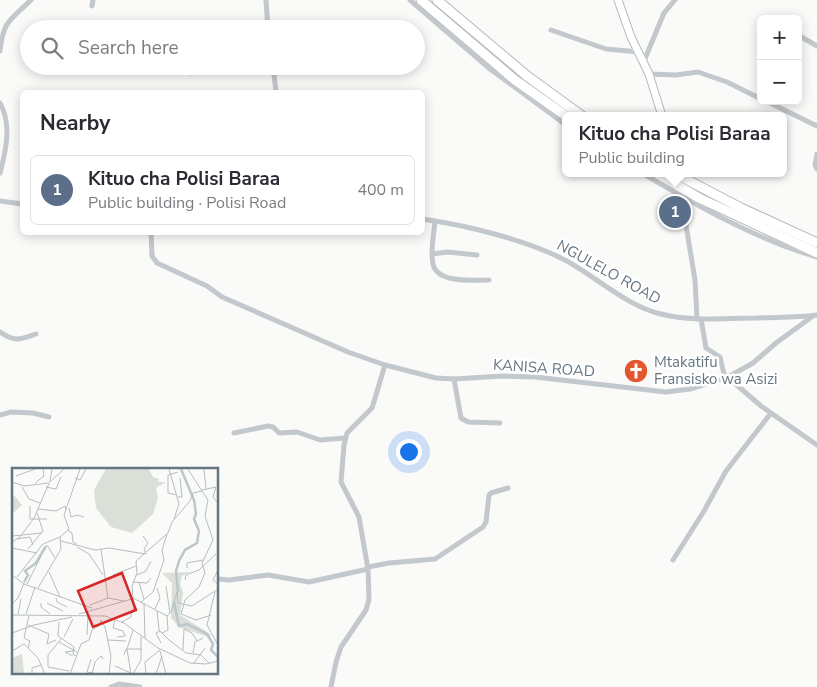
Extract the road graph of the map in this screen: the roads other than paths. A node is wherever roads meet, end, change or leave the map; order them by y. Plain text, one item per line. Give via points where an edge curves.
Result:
1 (32, 0) edge
2 (266, 0) edge
3 (410, 0) edge
4 (421, 0) edge
5 (437, 0) edge
6 (618, 0) edge
7 (675, 0) edge
8 (267, 20) edge
9 (551, 30) dead end
10 (802, 37) edge
11 (817, 46) edge
12 (0, 51) edge
13 (639, 52) junction
14 (644, 61) junction
15 (649, 74) junction
16 (274, 75) edge
17 (276, 90) edge
18 (757, 97) edge
19 (0, 103) edge
20 (774, 105) edge
21 (576, 112) edge
22 (661, 112) edge
23 (562, 113) edge
24 (562, 122) edge
25 (817, 126) edge
26 (817, 154) edge
27 (817, 168) edge
28 (0, 173) edge
29 (650, 177) edge
30 (661, 177) edge
31 (684, 177) edge
32 (684, 194) junction
33 (0, 201) edge
34 (20, 204) edge
35 (425, 219) edge
36 (435, 221) junction
37 (151, 235) edge
38 (817, 242) edge
39 (432, 254) junction
40 (817, 254) edge
41 (477, 255) dead end
42 (817, 257) edge
43 (490, 280) dead end
44 (815, 316) edge
45 (699, 319) junction
46 (0, 332) edge
47 (36, 334) dead end
48 (385, 365) junction
49 (728, 377) junction
50 (454, 379) junction
51 (771, 413) junction
52 (0, 415) edge
53 (49, 417) dead end
54 (500, 423) dead end
55 (234, 433) dead end
56 (345, 438) junction
57 (817, 445) edge
58 (508, 488) dead end
59 (673, 560) dead end
60 (368, 568) junction
61 (219, 579) edge
62 (111, 687) edge
63 (140, 687) edge
64 (331, 687) edge

1 - 12 street via 7,23
2 - 8 street
3 - 24 street via 490,69
4 - 23 highway via 515,80
5 - 21 highway via 527,76
6 - 13 street
7 - 14 street via 664,13
9 - 13 street via 606,49
10 - 11 street
13 - 14 street
14 - 15 street
15 - 18 street via 698,72
15 - 22 street
16 - 17 street
19 - 28 street via 7,123
20 - 25 street
26 - 27 street
29 - 32 street
30 - 32 highway
31 - 38 highway via 768,221
32 - 40 highway
32 - 42 street via 766,239
32 - 45 street
33 - 34 street
35 - 36 street, NGULELO ROAD
36 - 39 street
36 - 45 street, NGULELO ROAD via 546,252 646,308 660,314
37 - 48 street, KANISA ROAD via 152,256 159,264 207,286 226,299
39 - 41 street
39 - 43 street via 433,266 445,276 460,280
44 - 45 street, NGULELO ROAD
44 - 49 street, KANISA ROAD via 753,363
45 - 49 street via 706,348 720,357 722,372
46 - 47 street via 20,340
48 - 50 street, KANISA ROAD via 436,378
48 - 56 street via 372,408
49 - 50 street, KANISA ROAD via 690,389 666,392 535,377
49 - 51 street
50 - 54 street via 461,418 468,422
51 - 57 street
51 - 59 street via 726,471
52 - 53 street via 11,412
55 - 56 street via 268,426 279,433 297,432 320,440
56 - 60 street via 342,482 358,513
58 - 60 street via 489,495 483,527 435,559
60 - 61 street via 310,582 268,575
60 - 64 street via 368,605 341,647
62 - 63 street via 119,684

